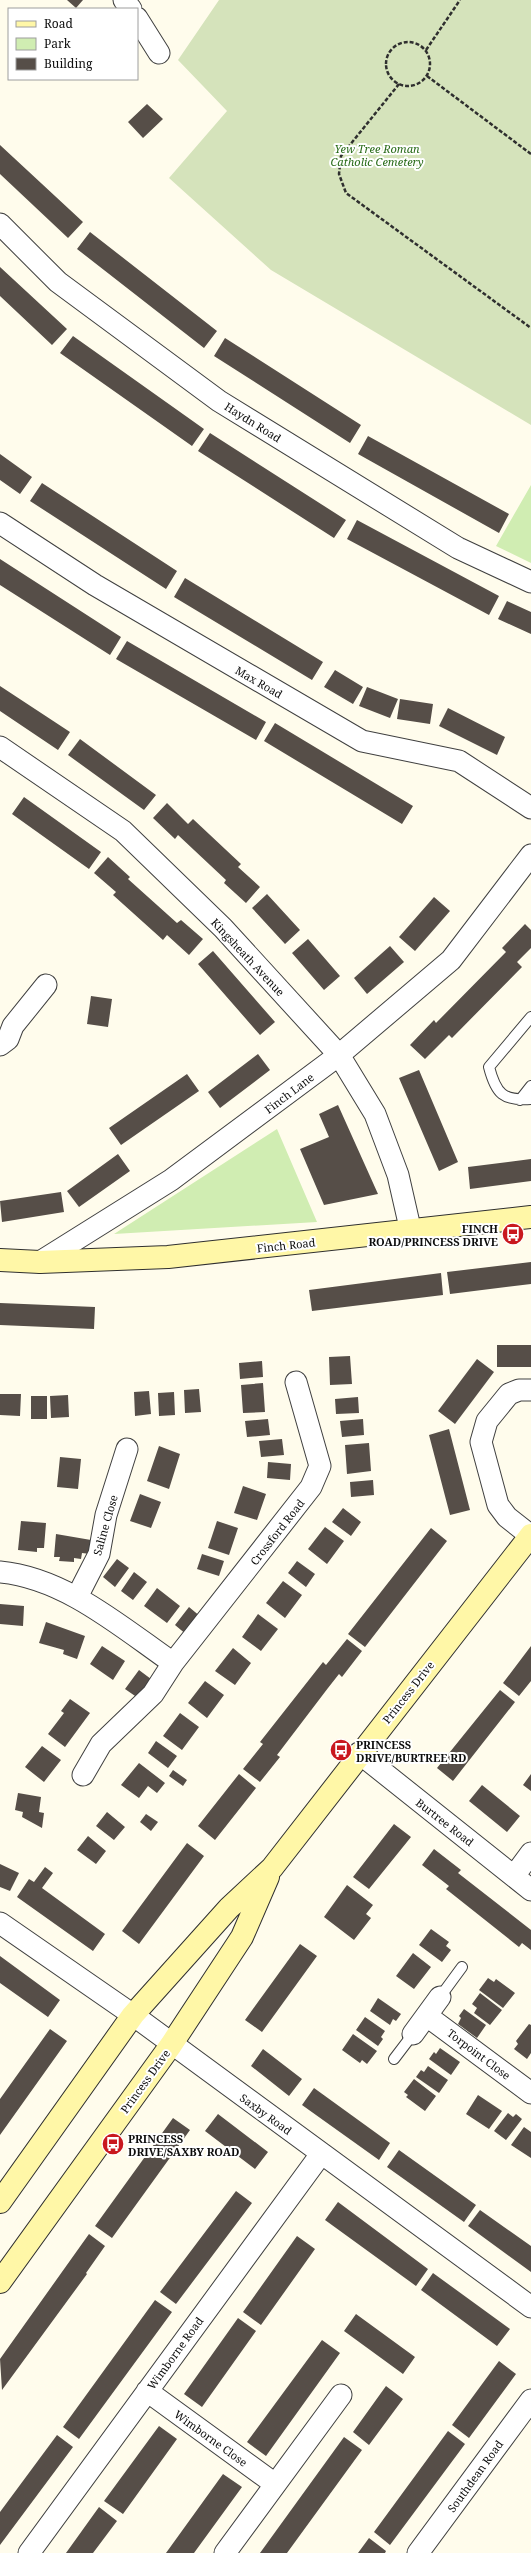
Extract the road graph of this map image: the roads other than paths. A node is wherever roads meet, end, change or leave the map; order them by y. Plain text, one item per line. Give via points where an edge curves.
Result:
1 (124, 0) edge
2 (130, 8) edge
3 (138, 20) edge
4 (159, 53) dead end
5 (0, 224) edge
6 (0, 523) edge
7 (531, 582) edge
8 (0, 747) edge
9 (531, 808) edge
10 (531, 855) edge
11 (46, 985) dead end
12 (531, 1017) edge
13 (0, 1044) edge
14 (339, 1055) junction
15 (531, 1086) edge
16 (531, 1099) edge
17 (520, 1100) junction
18 (531, 1217) edge
19 (411, 1232) junction
20 (0, 1260) edge
21 (40, 1262) junction
22 (296, 1382) dead end
23 (531, 1390) edge
24 (127, 1449) dead end
25 (531, 1536) edge
26 (0, 1572) edge
27 (77, 1597) junction
28 (173, 1663) junction
29 (359, 1753) junction
30 (83, 1774) dead end
31 (531, 1853) edge
32 (272, 1868) junction
33 (514, 1876) junction
34 (531, 1890) edge
35 (0, 1922) edge
36 (462, 1967) dead end
37 (440, 1997) joint
38 (133, 2015) junction
39 (427, 2016) junction
40 (413, 2034) joint
41 (171, 2045) junction
42 (394, 2059) dead end
43 (531, 2093) edge
44 (321, 2154) junction
45 (0, 2202) edge
46 (0, 2282) edge
47 (531, 2307) edge
48 (147, 2391) junction
49 (340, 2395) dead end
50 (531, 2400) edge
51 (275, 2484) junction
52 (29, 2553) edge
53 (225, 2553) edge
54 (418, 2553) edge

1 - 2 street
3 - 4 street
5 - 7 street, Haydn Road via 58,282 219,401 458,548
6 - 9 street, Max Road via 95,586 362,741 459,760
8 - 14 street, Kingsheath Avenue via 123,831 223,928
10 - 14 street, Finch Lane via 452,960
11 - 13 street via 13,1026 8,1039
12 - 17 lane via 489,1067 500,1094
14 - 19 street, Kingsheath Avenue via 375,1114 398,1175
14 - 21 street, Finch Lane via 171,1180
15 - 17 lane
16 - 17 lane
18 - 19 street, Finch Road
19 - 21 street, Finch Road via 168,1258
20 - 21 street
22 - 28 street, Crossford Road via 320,1466 312,1487
23 - 25 street, Princess Drive via 513,1391 509,1394 487,1421 482,1442 498,1505 507,1517
24 - 27 street, Saline Close via 106,1515 99,1554
25 - 29 street, Princess Drive
26 - 27 street via 18,1574
27 - 28 street
28 - 30 street, Crossford Road via 153,1694 101,1744
29 - 32 street, Princess Drive
29 - 33 street, Burtree Road
31 - 33 street
32 - 38 street, Princess Drive via 229,1908
32 - 41 street, Princess Drive via 242,1938
33 - 34 street, Burtree Road
35 - 38 street, Saxby Road
36 - 37 lane
37 - 39 street
38 - 41 street, Saxby Road
38 - 45 street, Princess Drive
39 - 40 street
39 - 43 street, Torpoint Close
40 - 42 lane
41 - 44 street, Saxby Road
41 - 46 street, Princess Drive
44 - 47 street, Saxby Road
44 - 48 street, Wimborne Road
48 - 51 street, Wimborne Close
48 - 52 street, Wimborne Road
49 - 51 street
50 - 54 street, Southdean Road
51 - 53 street

